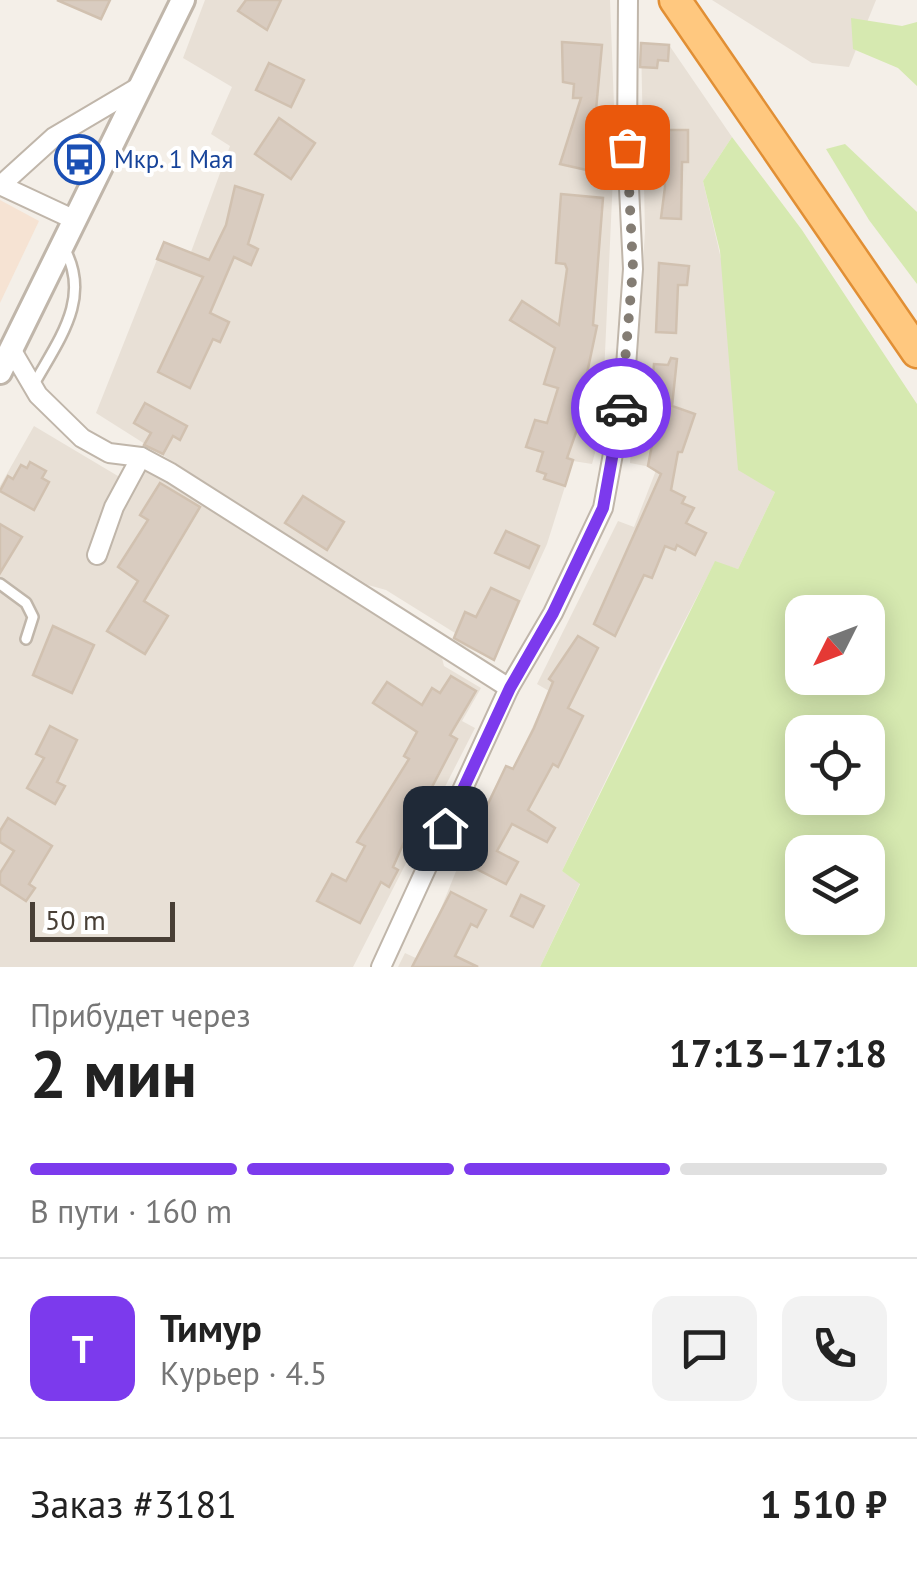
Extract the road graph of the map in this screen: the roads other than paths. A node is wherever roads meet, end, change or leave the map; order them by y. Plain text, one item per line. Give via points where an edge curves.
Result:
1 (183, 0) edge
2 (628, 0) edge
3 (675, 0) edge
4 (142, 85) junction
5 (0, 185) edge
6 (76, 220) junction
7 (63, 245) junction
8 (848, 248) junction
9 (917, 336) edge
10 (10, 349) junction
11 (917, 352) edge
12 (0, 372) edge
13 (33, 386) junction
14 (142, 457) junction
15 (96, 556) dead end
16 (0, 584) edge
17 (26, 639) dead end
18 (510, 688) junction
19 (381, 967) edge

1 - 4 street
2 - 18 street via 633,268 624,394 603,508
3 - 8 highway
4 - 5 street via 54,138
4 - 6 street
5 - 6 street
6 - 7 street
7 - 10 street
7 - 13 lane via 76,268 77,293
8 - 9 highway
8 - 11 highway
10 - 12 street
10 - 13 street
13 - 14 street via 82,438 110,453
14 - 15 street
14 - 18 street
16 - 17 lane via 33,617
18 - 19 street

